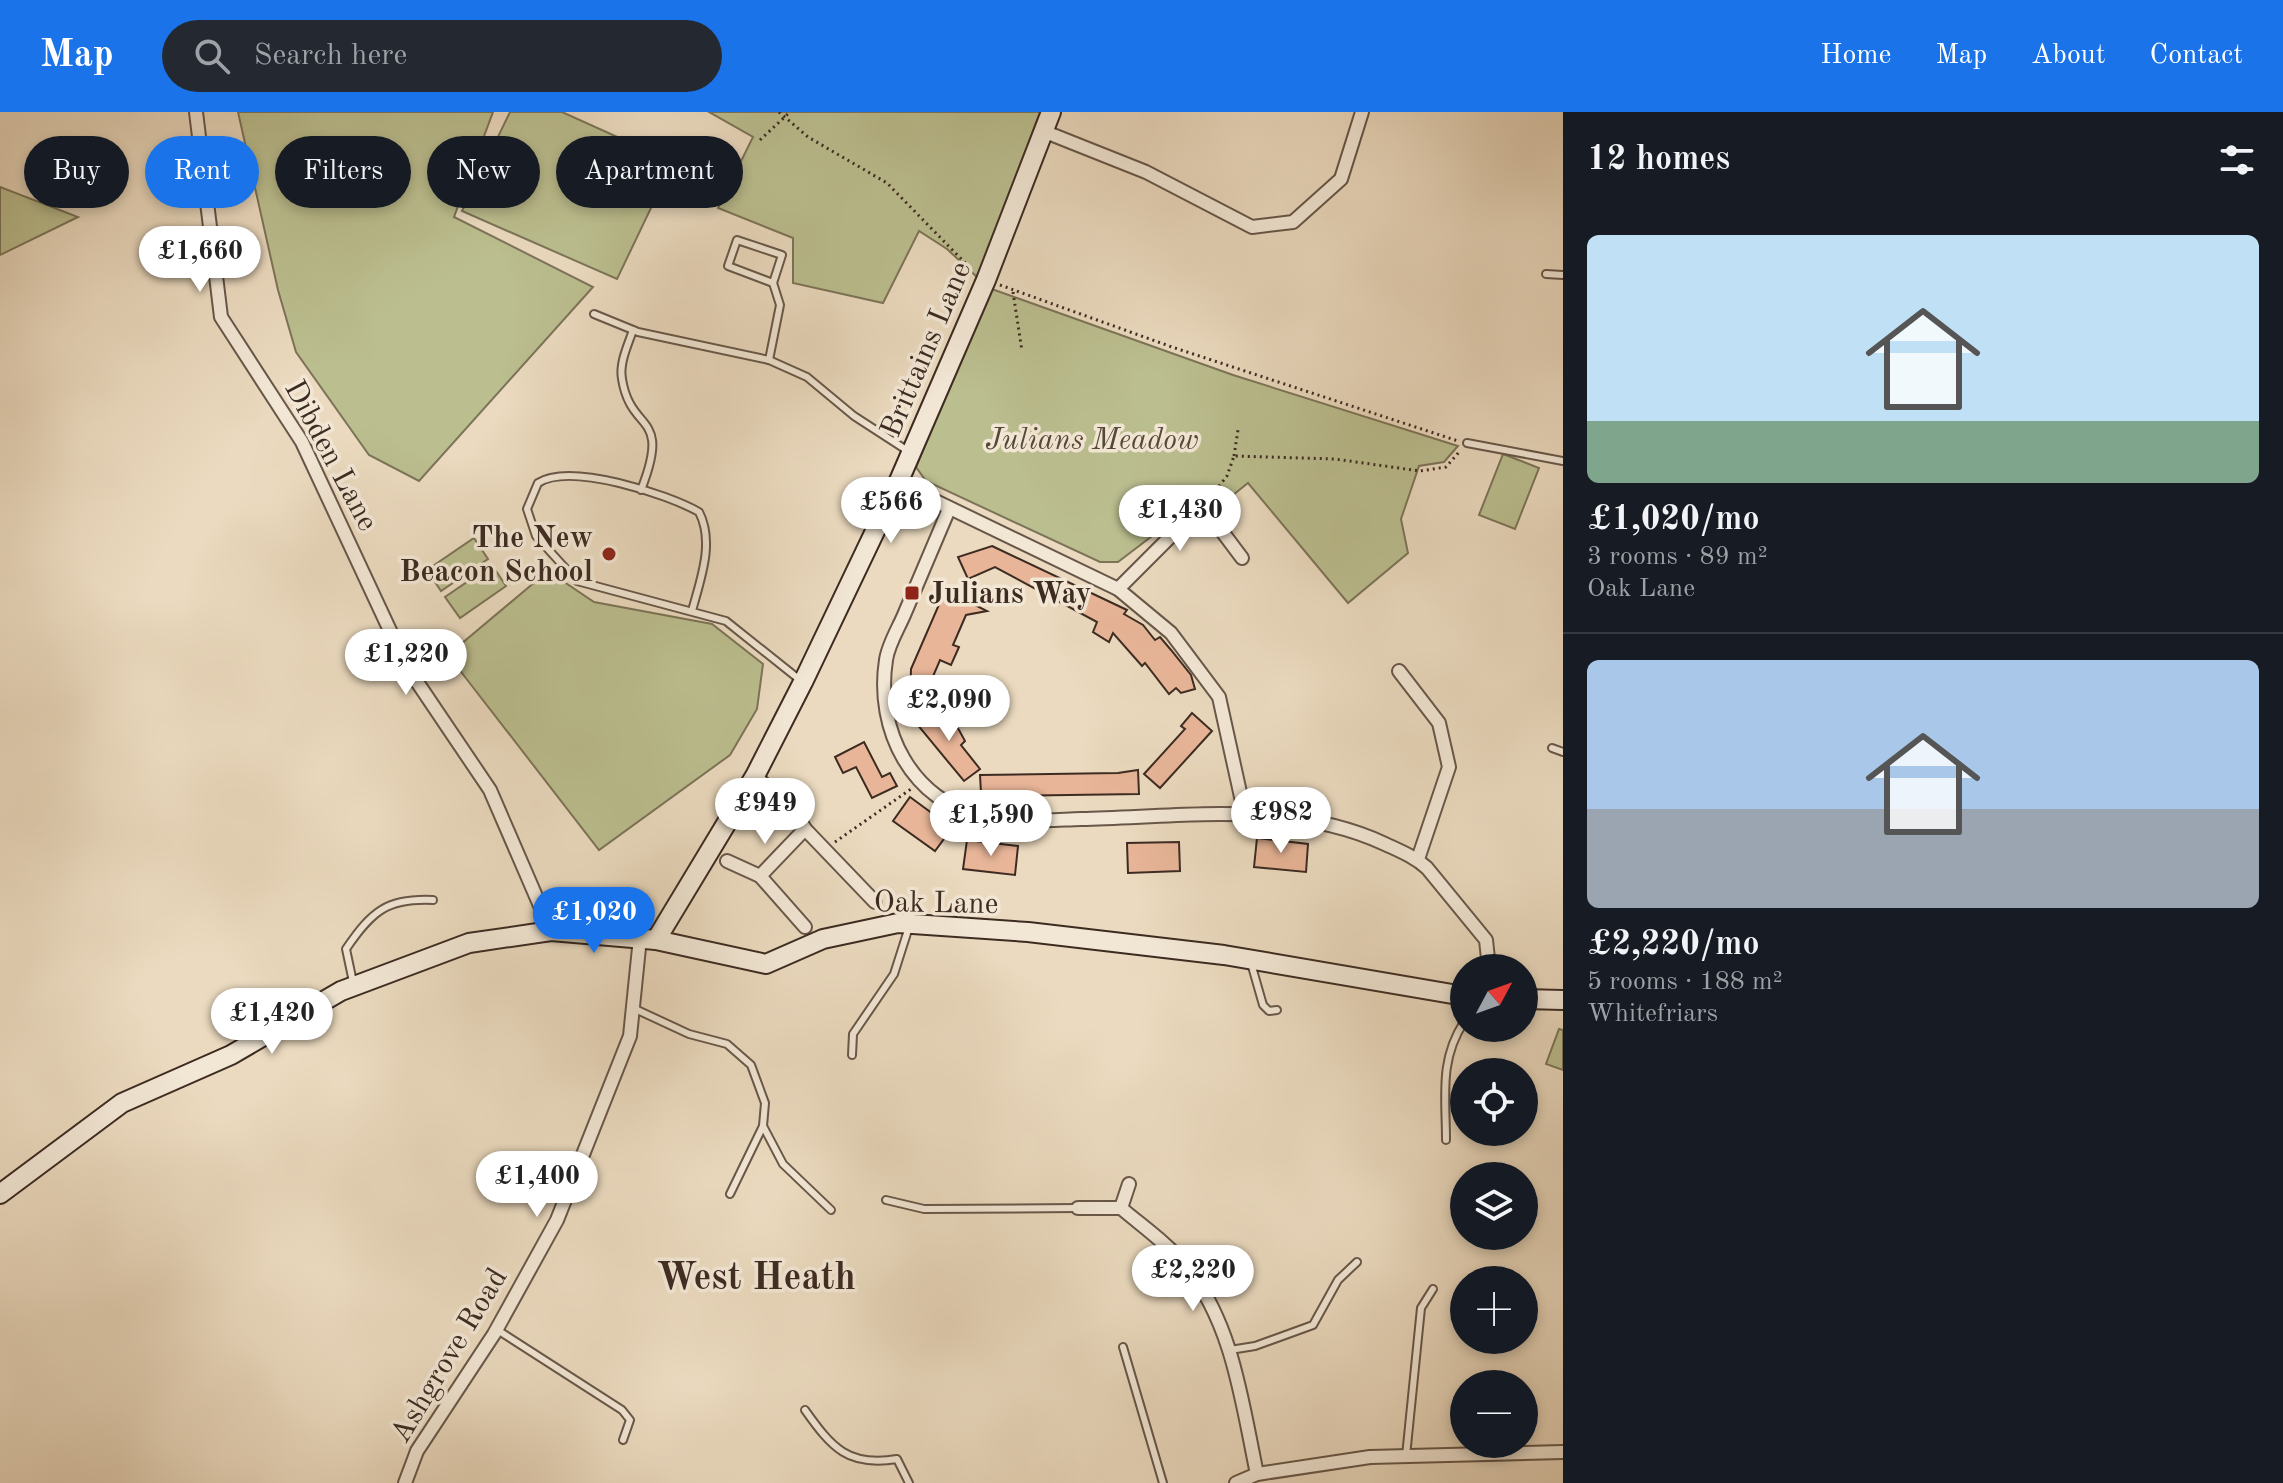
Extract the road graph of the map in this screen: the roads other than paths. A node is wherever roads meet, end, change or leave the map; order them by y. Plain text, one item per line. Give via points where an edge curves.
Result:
1 (196, 112) edge
2 (1051, 112) edge
3 (1362, 112) edge
4 (1043, 131) junction
5 (1546, 274) dead end
6 (1563, 275) edge
7 (773, 283) junction
8 (594, 314) dead end
9 (633, 330) junction
10 (769, 360) junction
11 (1467, 443) road end
12 (911, 452) junction
13 (1563, 461) edge
14 (898, 483) junction
15 (641, 490) junction
16 (949, 509) junction
17 (1242, 558) dead end
18 (1118, 589) junction
19 (692, 611) junction
20 (1399, 671) dead end
21 (803, 682) junction
22 (1552, 748) dead end
23 (1563, 752) edge
24 (755, 776) junction
25 (1245, 815) junction
26 (805, 829) junction
27 (1418, 859) junction
28 (727, 861) dead end
29 (760, 876) junction
30 (433, 900) dead end
31 (875, 902) dead end
32 (910, 924) junction
33 (805, 927) dead end
34 (551, 931) junction
35 (648, 939) junction
36 (1488, 954) edge
37 (1251, 960) junction
38 (353, 986) junction
39 (1450, 994) edge
40 (1538, 999) edge
41 (1563, 1000) edge
42 (633, 1008) junction
43 (1277, 1010) dead end
44 (1452, 1042) edge
45 (852, 1055) dead end
46 (763, 1126) junction
47 (1446, 1140) dead end
48 (1129, 1184) dead end
49 (0, 1194) edge
50 (730, 1194) dead end
51 (886, 1200) dead end
52 (1078, 1208) joint
53 (1121, 1208) junction
54 (831, 1210) dead end
55 (1357, 1262) dead end
56 (1433, 1289) dead end
57 (496, 1329) junction
58 (1123, 1347) dead end
59 (1230, 1350) junction
60 (805, 1410) dead end
61 (623, 1440) dead end
62 (1563, 1452) edge
63 (1406, 1456) junction
64 (1257, 1474) junction
65 (405, 1483) edge
66 (909, 1483) edge
67 (1163, 1483) edge
68 (1236, 1483) edge

1 - 34 street, Dibden Lane via 221,317 302,442 407,667 490,790
2 - 4 street, Brittains Lane
3 - 4 street via 1341,179 1293,222 1252,227 1146,172
4 - 12 street, Brittains Lane
5 - 6 lane
7 - 7 lane via 728,266 737,240 782,255
7 - 10 lane via 780,305
8 - 9 lane
9 - 10 lane
9 - 15 lane via 621,377 654,444
10 - 12 lane via 807,377 854,416
11 - 13 lane
12 - 14 street, Brittains Lane
14 - 16 street
14 - 21 street, Brittains Lane
15 - 19 lane via 679,501 699,512 704,523 705,563
15 - 19 lane via 557,475 538,483 527,509 536,536 577,581
16 - 18 street
16 - 25 street via 886,659 889,731 920,782 954,809 986,818
17 - 18 street via 1218,526 1192,515
18 - 25 street via 1171,633 1219,697
19 - 21 lane via 726,621
20 - 27 street via 1439,723 1449,767
21 - 24 street, Brittains Lane
22 - 23 lane
24 - 26 street via 794,810
24 - 35 street, Brittains Lane
25 - 27 street via 1331,824
26 - 29 street
26 - 31 street
27 - 36 street via 1486,940
28 - 29 street
29 - 33 street
30 - 38 lane via 392,901 353,939 345,954
32 - 35 street, Oak Lane via 864,927 766,964
32 - 37 street, Oak Lane via 1028,932
32 - 45 lane via 894,974 853,1034
34 - 35 street, Oak Lane
34 - 38 street, Oak Lane via 469,943
35 - 42 street, Ashgrove Road
37 - 39 street, Oak Lane
37 - 43 lane via 1263,1005
38 - 49 street, Oak Lane via 231,1055 122,1103
40 - 41 street
42 - 46 lane via 689,1034 727,1044 751,1065 765,1103
42 - 57 street, Ashgrove Road via 630,1036 557,1220
44 - 47 lane via 1445,1072
46 - 50 lane
46 - 54 lane via 783,1164
48 - 53 street
51 - 52 lane via 924,1209
52 - 53 street
53 - 59 street via 1184,1263
55 - 59 lane via 1338,1280 1313,1325
56 - 63 lane via 1421,1308
57 - 61 lane via 622,1410 630,1420
57 - 65 street, Ashgrove Road via 417,1451
58 - 67 lane
59 - 64 street
60 - 66 lane via 845,1455 866,1462 897,1459
62 - 63 street
63 - 64 street
64 - 68 street

